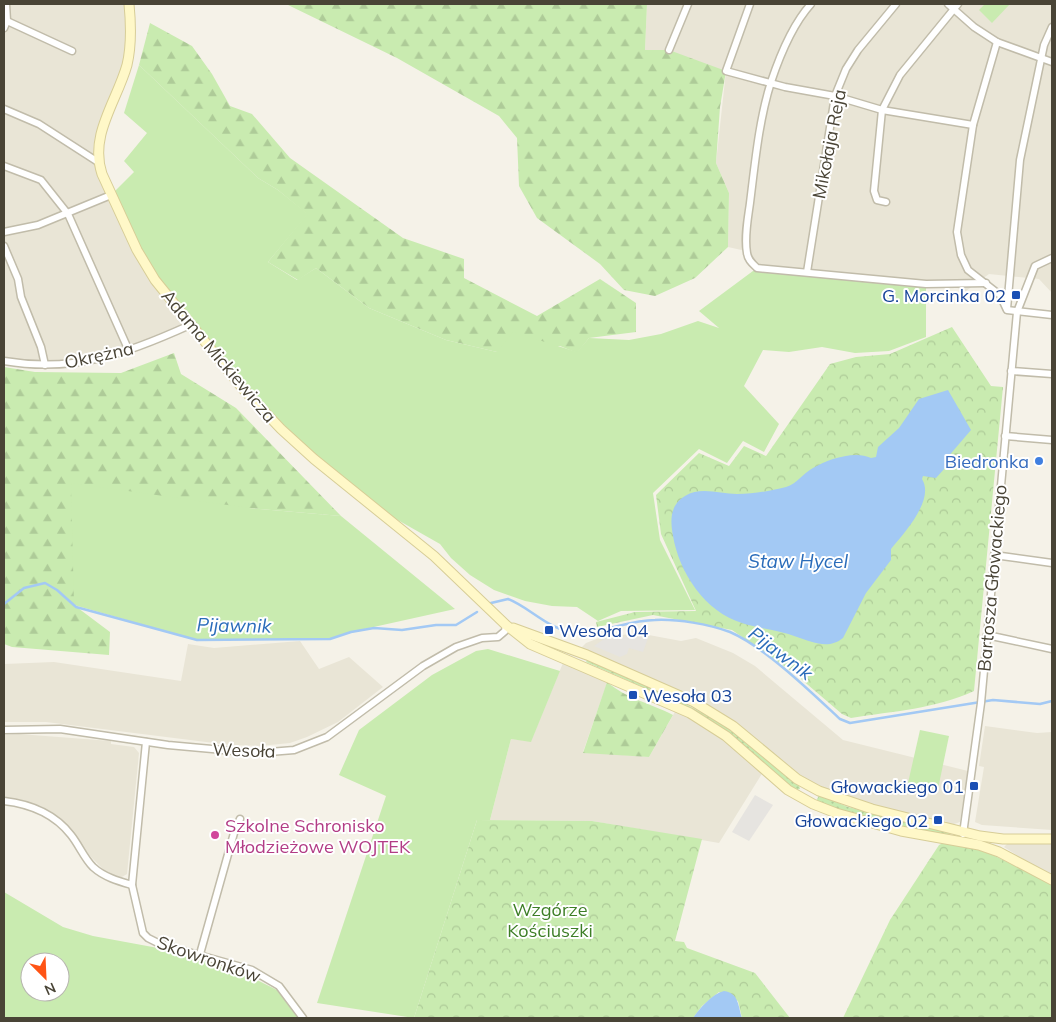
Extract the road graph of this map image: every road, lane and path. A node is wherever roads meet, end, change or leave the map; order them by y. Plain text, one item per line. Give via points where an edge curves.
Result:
1 (6, 4) edge
2 (128, 4) edge
3 (688, 4) edge
4 (750, 4) edge
5 (811, 4) edge
6 (896, 4) edge
7 (948, 4) edge
8 (956, 7) edge
9 (6, 25) edge
10 (1052, 27) edge
11 (997, 42) junction
12 (72, 50) dead end
13 (669, 50) dead end
14 (1042, 59) junction
15 (1052, 62) edge
16 (770, 83) junction
17 (835, 96) junction
18 (4, 109) edge
19 (882, 110) junction
20 (973, 125) junction
21 (98, 162) junction
22 (4, 166) edge
23 (111, 195) junction
24 (886, 202) dead end
25 (68, 214) junction
26 (4, 232) edge
27 (4, 246) edge
28 (1052, 258) edge
29 (807, 272) junction
30 (986, 283) junction
31 (1007, 310) junction
32 (1017, 312) junction
33 (1052, 315) edge
34 (190, 325) junction
35 (129, 351) junction
36 (4, 361) edge
37 (45, 365) junction
38 (1011, 371) junction
39 (1052, 374) edge
40 (1005, 436) junction
41 (1052, 440) edge
42 (994, 555) junction
43 (1052, 563) edge
44 (506, 625) junction
45 (987, 635) junction
46 (1052, 649) edge
47 (4, 730) edge
48 (146, 742) junction
49 (4, 801) edge
50 (240, 819) dead end
51 (964, 832) junction
52 (1003, 839) junction
53 (1052, 839) edge
54 (962, 842) junction
55 (1000, 852) junction
56 (1052, 880) edge
57 (132, 885) junction
58 (200, 954) junction
59 (303, 1018) edge

1 - 9 street
2 - 21 street, Adama Mickiewicza via 131,40 127,64 98,144
3 - 13 street
4 - 16 street via 726,70
5 - 16 street via 802,13
6 - 17 street, Mikołaja Reja via 858,50
7 - 8 street
8 - 11 street
8 - 19 street via 900,75
9 - 12 street
10 - 14 street
11 - 14 street
11 - 20 street
14 - 15 street
14 - 31 street via 1020,160
16 - 17 street
16 - 29 street via 756,156 746,251 757,268
17 - 19 street
17 - 29 street, Mikołaja Reja
18 - 21 street via 39,124
19 - 20 street
19 - 24 street via 874,191 877,200
20 - 30 street via 957,232 961,255 968,270
21 - 23 street, Adama Mickiewicza
22 - 25 street via 41,180
23 - 25 street
23 - 34 street, Adama Mickiewicza via 144,264
25 - 26 street
25 - 35 street
27 - 37 street via 42,347
28 - 32 street, Bartosza Głowackiego via 1036,266
29 - 30 street via 926,284
30 - 31 street via 1000,295
31 - 32 street
32 - 33 street
32 - 38 street, Bartosza Głowackiego
34 - 35 street, Okrężna
34 - 44 street, Adama Mickiewicza via 281,429 434,556
35 - 37 street, Okrężna via 75,364
36 - 37 street, Okrężna
38 - 39 street
38 - 40 street, Bartosza Głowackiego
40 - 41 street
40 - 42 street, Bartosza Głowackiego
42 - 43 street
42 - 45 street, Bartosza Głowackiego
44 - 48 street, Wesoła via 498,637 482,638 456,647 423,666 327,737 294,750 257,753
44 - 51 street, Adama Mickiewicza via 587,655 694,702 733,726 796,779 819,791 872,810
44 - 54 street, Adama Mickiewicza via 530,644 690,713 726,736 788,790 813,804 901,831
45 - 46 street
45 - 51 street, Bartosza Głowackiego
47 - 48 street, Wesoła via 60,729
48 - 57 street, Skowronków
49 - 57 street via 24,803 56,820 93,866 106,876
50 - 58 street
51 - 52 street, Adama Mickiewicza
51 - 54 street, Bartosza Głowackiego
52 - 53 street, Adama Mickiewicza
52 - 55 street via 997,844
54 - 55 street, Adama Mickiewicza
55 - 56 street, Adama Mickiewicza
57 - 58 street, Skowronków via 140,926 148,938
58 - 59 street, Skowronków via 252,970 279,986

